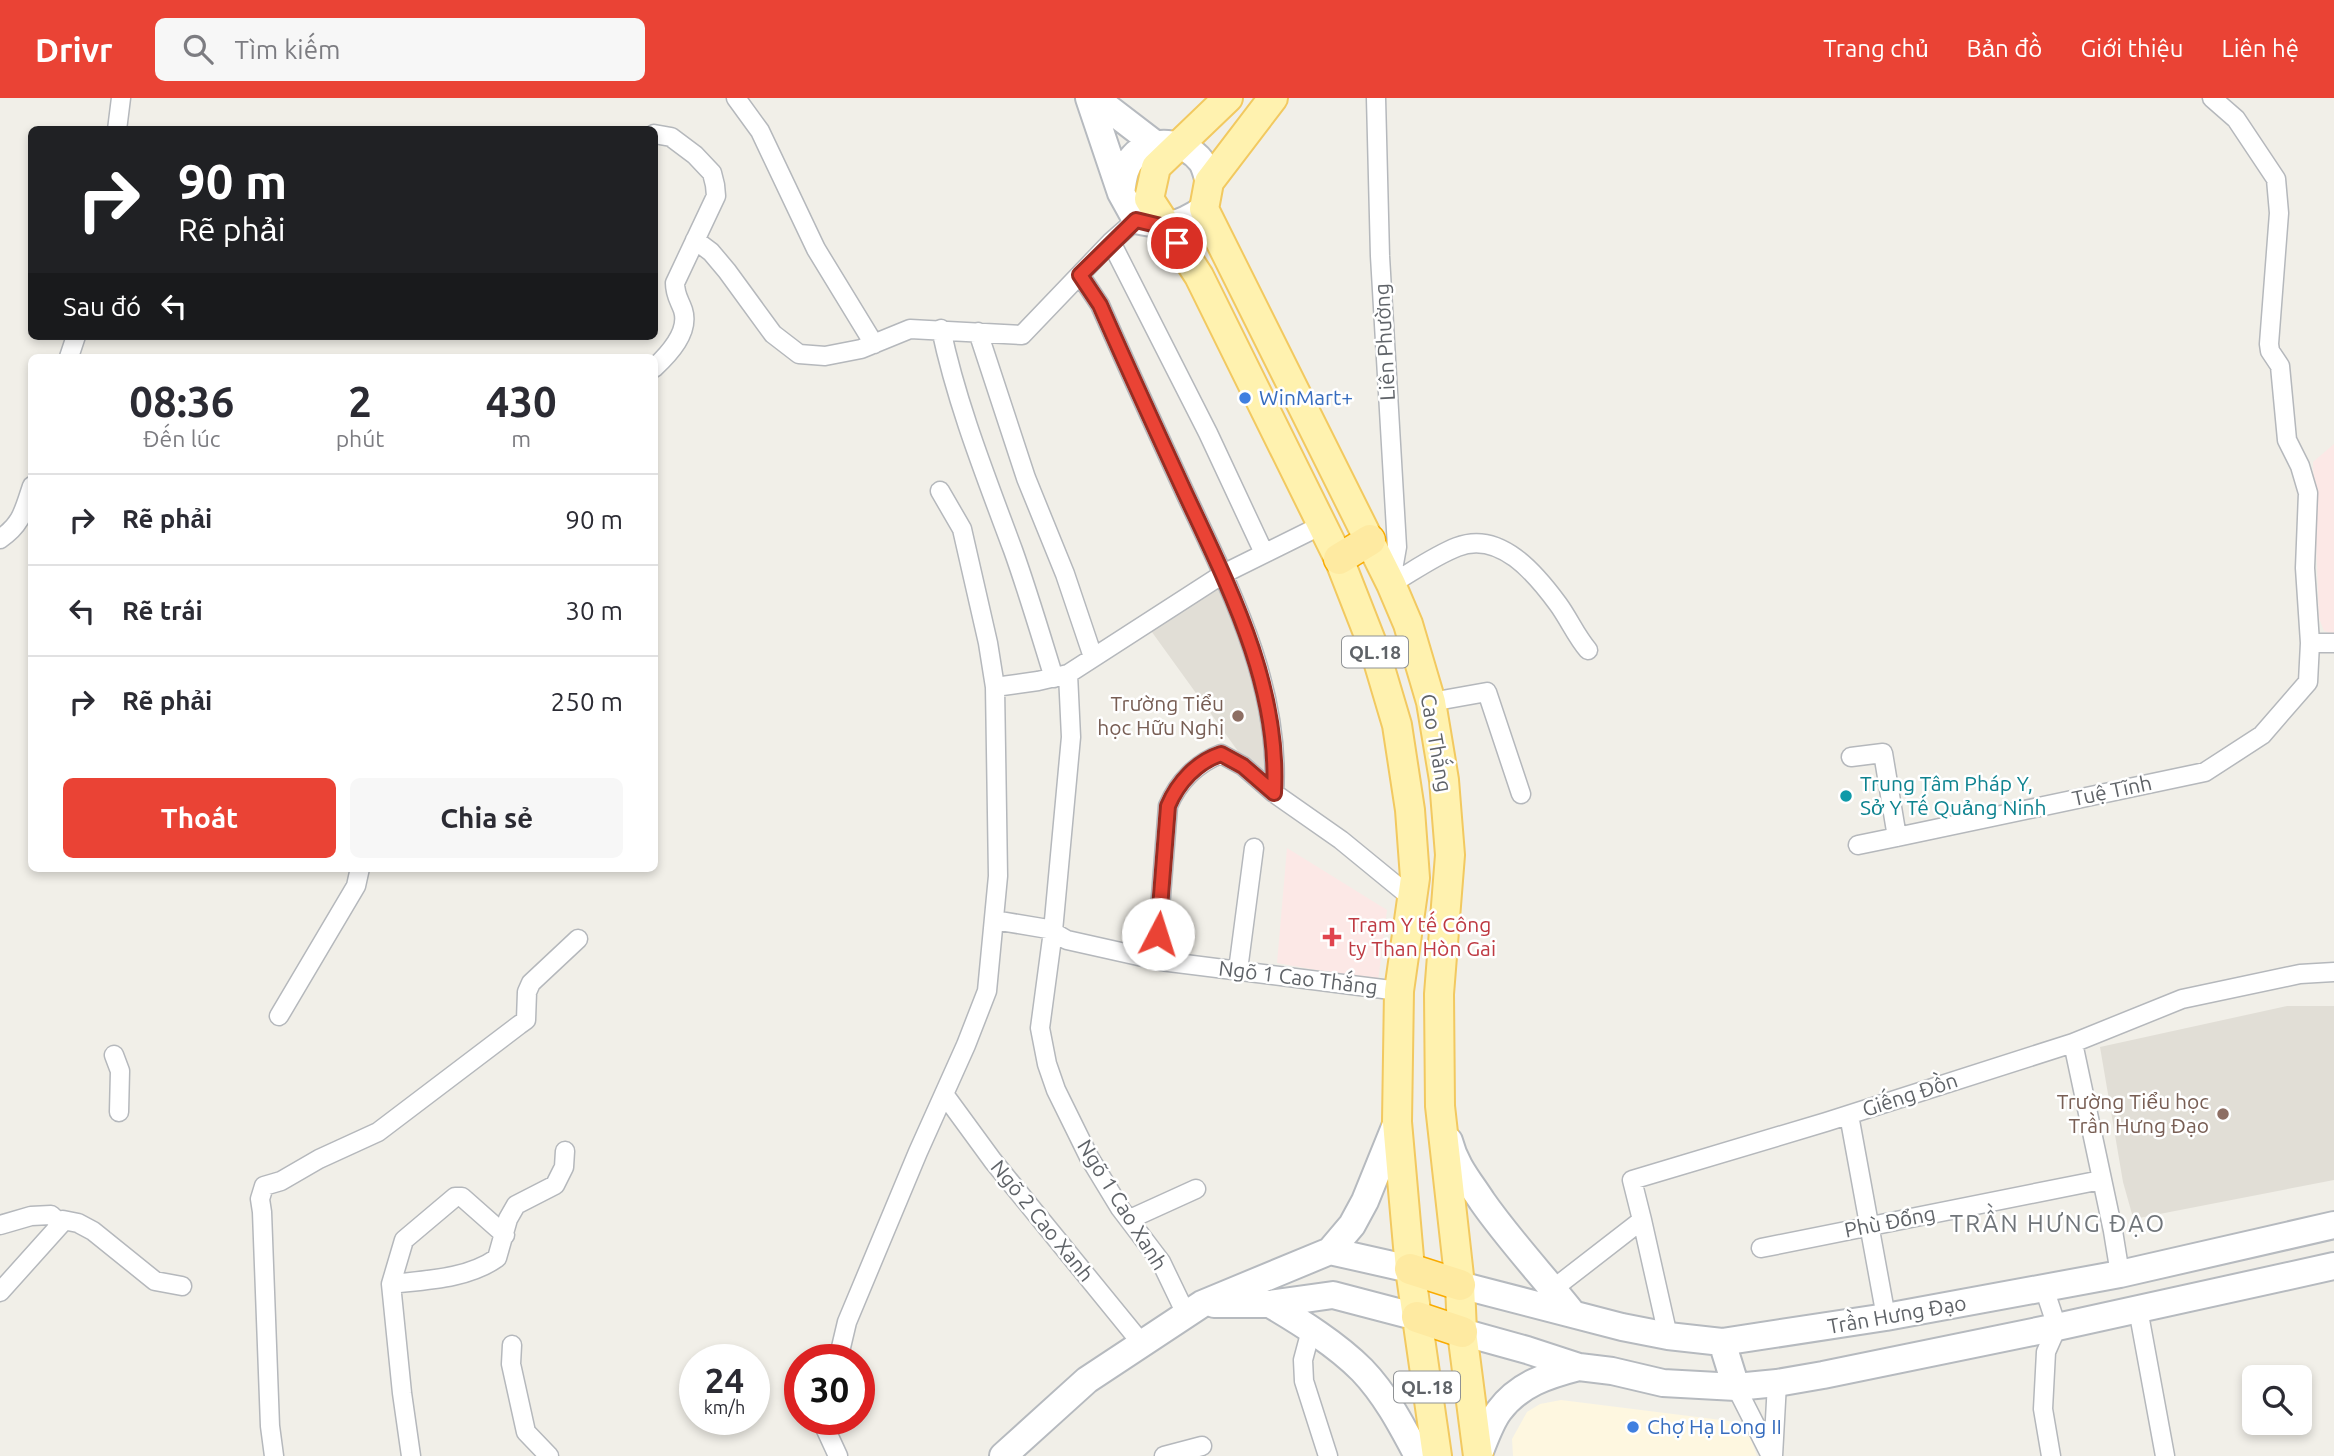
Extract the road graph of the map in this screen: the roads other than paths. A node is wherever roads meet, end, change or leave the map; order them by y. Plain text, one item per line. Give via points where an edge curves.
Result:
1 (121, 98) edge
2 (736, 98) edge
3 (1089, 98) edge
4 (1096, 98) edge
5 (1228, 98) edge
6 (1273, 98) edge
7 (1376, 98) edge
8 (2212, 98) edge
9 (118, 126) edge
10 (658, 135) edge
11 (1167, 145) junction
12 (1121, 193) junction
13 (1207, 195) junction
14 (1136, 220) junction
15 (1165, 227) junction
16 (695, 240) junction
17 (1111, 242) junction
18 (1080, 275) junction
19 (941, 329) junction
20 (978, 332) junction
21 (874, 344) junction
22 (658, 364) edge
23 (940, 491) dead end
24 (28, 499) edge
25 (1322, 525) junction
26 (0, 539) edge
27 (1370, 540) junction
28 (1264, 553) junction
29 (1339, 559) junction
30 (1223, 574) junction
31 (1391, 584) junction
32 (2310, 643) junction
33 (2334, 643) edge
34 (1587, 650) dead end
35 (1093, 657) junction
36 (1061, 676) junction
37 (995, 687) junction
38 (1431, 702) junction
39 (1851, 757) dead end
40 (1274, 793) junction
41 (1521, 794) dead end
42 (1897, 837) junction
43 (1858, 845) dead end
44 (1254, 848) dead end
45 (359, 872) edge
46 (1413, 899) junction
47 (994, 920) junction
48 (1053, 931) junction
49 (578, 939) dead end
50 (1156, 960) junction
51 (1238, 970) junction
52 (2334, 972) edge
53 (1399, 991) junction
54 (279, 1016) dead end
55 (2073, 1043) junction
56 (114, 1055) dead end
57 (944, 1094) junction
58 (1440, 1107) junction
59 (119, 1112) dead end
60 (1849, 1115) junction
61 (1397, 1122) junction
62 (565, 1151) dead end
63 (2101, 1180) junction
64 (1196, 1189) dead end
65 (1130, 1219) junction
66 (1642, 1220) junction
67 (61, 1224) junction
68 (0, 1225) edge
69 (2334, 1225) edge
70 (1871, 1226) junction
71 (505, 1235) junction
72 (1761, 1248) dead end
73 (1330, 1251) junction
74 (2334, 1265) edge
75 (1410, 1269) junction
76 (2120, 1274) junction
77 (391, 1284) junction
78 (1460, 1285) junction
79 (182, 1286) dead end
80 (2044, 1288) junction
81 (1553, 1289) junction
82 (0, 1292) edge
83 (1270, 1304) junction
84 (1194, 1309) junction
85 (2138, 1309) junction
86 (1573, 1314) junction
87 (1417, 1317) junction
88 (1886, 1317) junction
89 (2056, 1327) junction
90 (1311, 1330) junction
91 (1462, 1332) junction
92 (1668, 1336) junction
93 (1722, 1342) junction
94 (842, 1344) edge
95 (512, 1345) dead end
96 (1143, 1345) junction
97 (1580, 1367) junction
98 (1777, 1383) junction
99 (1736, 1387) junction
100 (828, 1435) edge
101 (1202, 1446) dead end
102 (543, 1455) edge
103 (274, 1456) edge
104 (411, 1456) edge
105 (838, 1456) edge
106 (1003, 1456) edge
107 (1164, 1456) edge
108 (1328, 1456) edge
109 (1418, 1456) edge
110 (1437, 1456) edge
111 (1478, 1456) edge
112 (1772, 1456) edge
113 (2051, 1456) edge
114 (2165, 1456) edge

1 - 9 street
2 - 21 street via 760,131 816,249
3 - 12 main road
4 - 11 main road, Cao Thắng
5 - 11 main road, QL.18
6 - 13 main road
7 - 31 street, Liên Phường via 1397,547
8 - 32 street, Tuệ Tĩnh via 2236,119 2276,179 2279,213 2269,344 2280,366 2287,440 2308,493 2305,568
10 - 16 street via 677,141 712,173 716,196
11 - 12 main road via 1134,155
11 - 13 main road, Cao Thắng via 1202,161
11 - 15 main road, QL.18 via 1149,199
12 - 14 main road
13 - 15 main road via 1186,221
13 - 27 main road, Cao Thắng / QL.18
14 - 15 main road
14 - 17 street
15 - 25 main road, Cao Thắng / QL.18 via 1199,276
16 - 21 street via 727,271 773,334 799,354 825,356
16 - 22 street via 675,283 675,295 684,312 682,328 674,349
17 - 18 street
17 - 28 street
18 - 20 street via 1022,335
18 - 30 street via 1100,305
19 - 20 street
19 - 21 street via 910,329
19 - 36 street, Ngõ 1 Cao Xanh via 969,430
20 - 35 street
23 - 37 street via 962,528
24 - 26 street via 23,516
25 - 28 street
25 - 29 main road, Cao Thắng / QL.18
27 - 29 highway
27 - 31 main road, Cao Thắng / QL.18
28 - 30 street
29 - 46 main road, Cao Thắng / QL.18 via 1397,724 1410,810
30 - 35 street
30 - 40 street via 1260,671 1276,764
31 - 34 street via 1458,546 1495,546 1528,568 1559,604
31 - 38 main road, Cao Thắng / QL.18
32 - 33 street
32 - 42 street, Tuệ Tĩnh via 2308,682 2287,708 2262,735 2205,772
35 - 36 street
36 - 37 street
36 - 48 street, Ngõ 1 Cao Xanh via 1071,737
37 - 47 street via 998,876
38 - 41 street via 1487,692
38 - 58 main road, Cao Thắng / QL.18 via 1450,855 1439,994
39 - 42 street via 1883,753
40 - 46 street
40 - 50 street via 1221,754 1208,759 1173,793 1168,806
42 - 43 street, Tuệ Tĩnh
44 - 51 street
45 - 54 street via 356,886
46 - 53 main road, Cao Thắng / QL.18
47 - 48 street, Ngõ 1 Cao Thắng
47 - 57 street via 987,991
48 - 50 street, Ngõ 1 Cao Thắng via 1067,940
48 - 65 street, Ngõ 1 Cao Xanh via 1040,1028 1047,1064 1089,1157
49 - 103 street via 531,983 526,1020 378,1132 264,1186 260,1199
50 - 51 street, Ngõ 1 Cao Thắng
51 - 53 street, Ngõ 1 Cao Thắng
52 - 55 street, Giếng Đồn via 2300,974 2182,999
53 - 61 main road, Cao Thắng / QL.18
55 - 60 street, Giếng Đồn
55 - 63 street
56 - 59 street via 120,1070
57 - 94 street via 847,1322
57 - 96 street, Ngõ 2 Cao Xanh
58 - 78 main road, Cao Thắng / QL.18
58 - 81 main road via 1459,1170 1524,1258
60 - 66 street, Giếng Đồn via 1632,1180
60 - 70 street
61 - 73 main road via 1359,1213
61 - 75 main road, Cao Thắng / QL.18
62 - 71 street via 564,1167 555,1185 516,1205
63 - 70 street, Phù Đổng
63 - 76 street
64 - 65 street
65 - 84 street, Ngõ 1 Cao Xanh
66 - 81 street
66 - 92 street
67 - 68 street via 51,1215
67 - 79 street via 63,1220 78,1223 155,1281
67 - 82 street
69 - 76 main road, Trần Hưng Đạo
70 - 72 street, Phù Đổng
70 - 88 street
71 - 77 street via 497,1258 484,1267
71 - 77 street via 462,1197 455,1197 404,1240
73 - 75 main road
73 - 84 main road
74 - 85 main road, Trần Hưng Đạo
75 - 78 highway
75 - 87 main road, QL.18
76 - 80 main road, Trần Hưng Đạo
77 - 104 street
78 - 86 main road, Trần Hưng Đạo
78 - 91 main road, QL.18
80 - 88 main road, Trần Hưng Đạo
80 - 89 street
81 - 86 main road
83 - 84 main road
83 - 87 main road via 1333,1295
83 - 90 main road
84 - 96 main road
85 - 89 main road, Trần Hưng Đạo
85 - 114 street
86 - 92 main road, Trần Hưng Đạo
87 - 91 highway
87 - 110 main road, QL.18
88 - 93 main road, Trần Hưng Đạo
89 - 98 main road, Trần Hưng Đạo
89 - 113 street via 2046,1352 2043,1409
90 - 108 street via 1303,1360 1304,1381
90 - 109 main road via 1344,1354 1378,1389
91 - 97 main road, Trần Hưng Đạo
91 - 111 main road, QL.18
92 - 93 main road, Trần Hưng Đạo
93 - 99 main road
95 - 102 street via 511,1364 526,1432
96 - 106 main road via 1087,1380
97 - 99 main road, Trần Hưng Đạo via 1664,1383
97 - 111 main road via 1542,1377 1519,1391 1498,1412
98 - 99 main road, Trần Hưng Đạo
98 - 112 street
99 - 112 street
100 - 105 street
101 - 107 street

